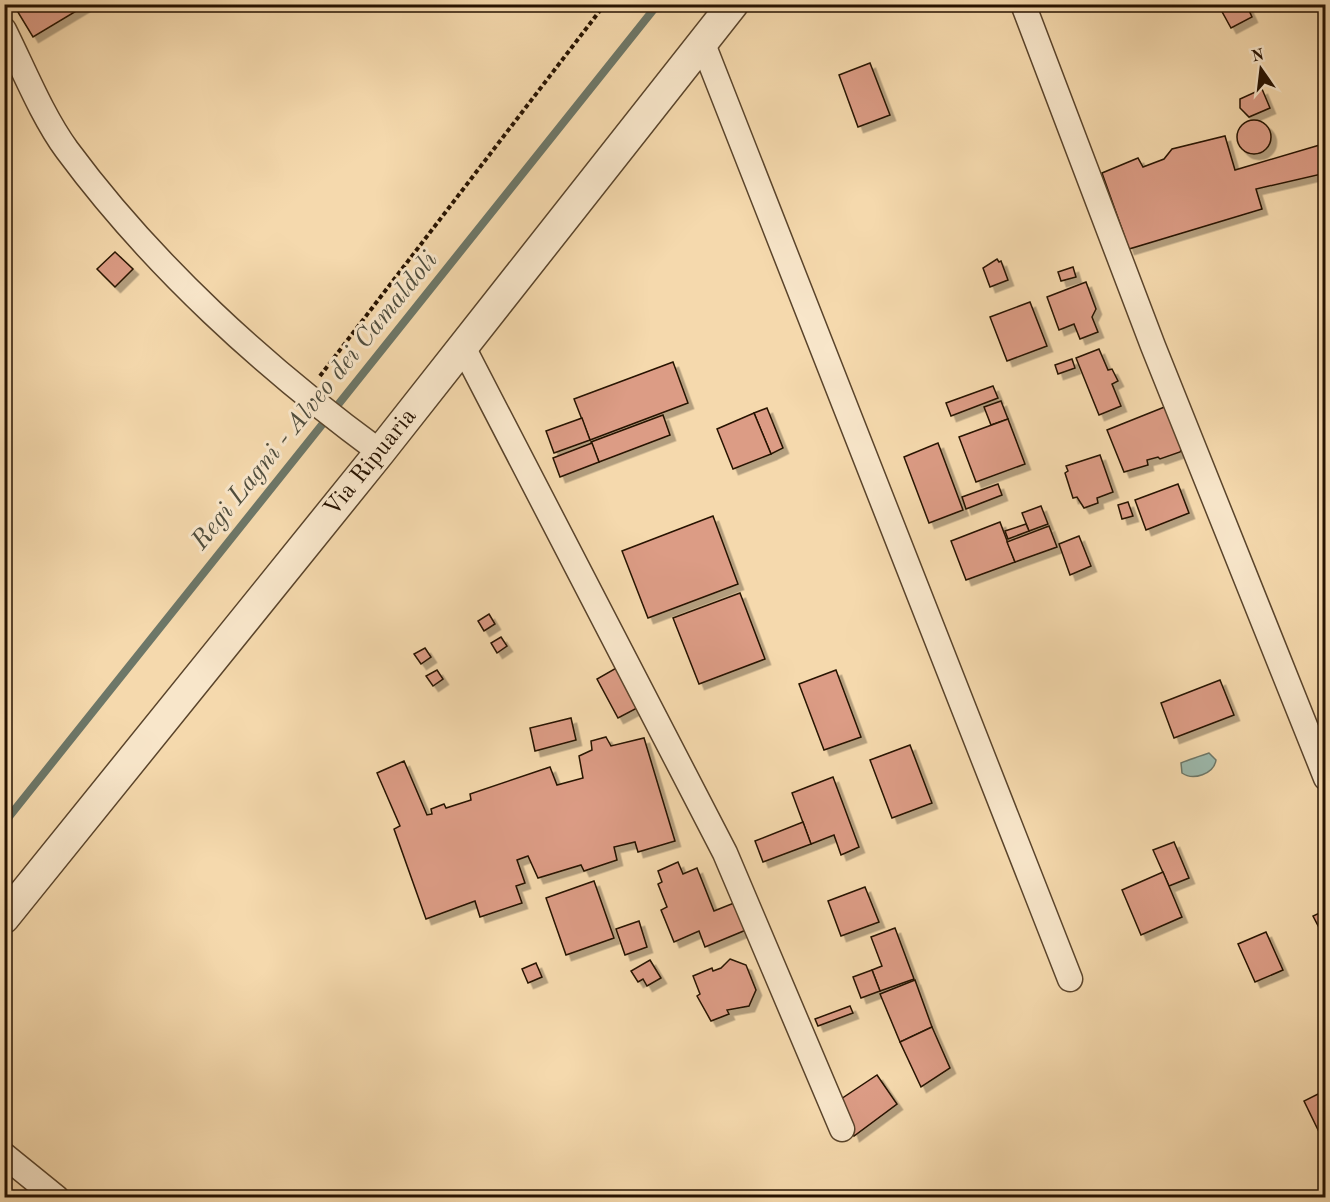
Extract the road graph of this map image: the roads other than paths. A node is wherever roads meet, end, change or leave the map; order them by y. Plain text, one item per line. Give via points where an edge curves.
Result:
1 (733, 4) edge
2 (1023, 4) edge
3 (4, 30) edge
4 (704, 44) junction
5 (463, 347) junction
6 (371, 446) junction
7 (1326, 778) edge
8 (4, 918) edge
9 (1070, 979) dead end
10 (842, 1129) dead end
11 (4, 1155) edge
12 (57, 1197) edge

1 - 4 street, Via Ripuaria
2 - 7 street via 1153,346
3 - 6 street via 66,149 131,228 219,319
4 - 5 street, Via Ripuaria
4 - 9 street
5 - 6 street, Via Ripuaria
5 - 10 street via 725,853
6 - 8 street, Via Ripuaria
11 - 12 street

